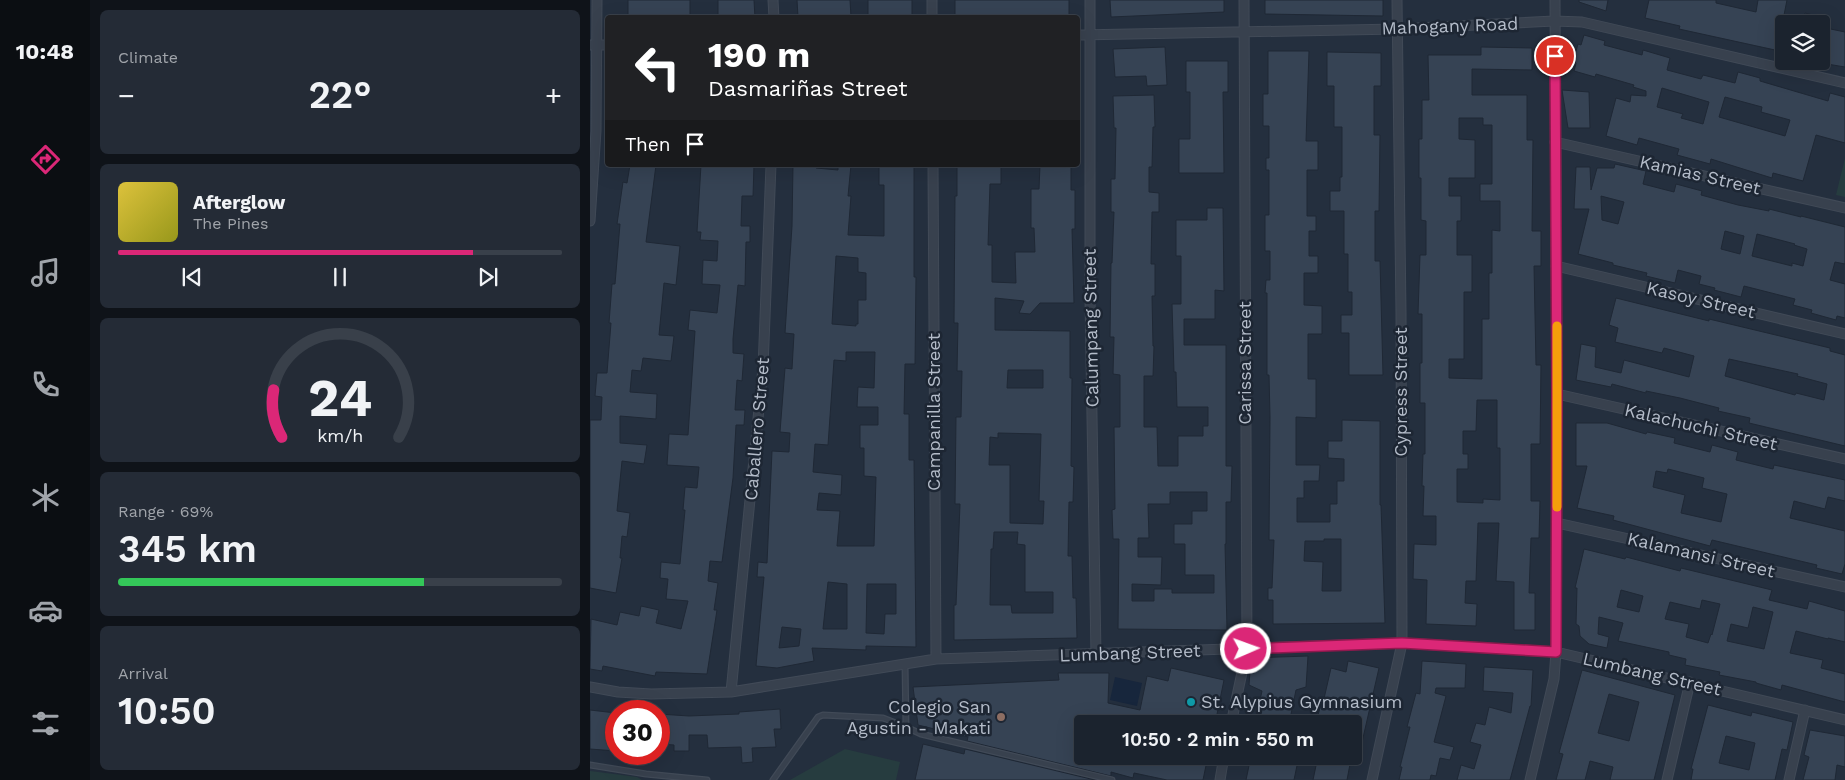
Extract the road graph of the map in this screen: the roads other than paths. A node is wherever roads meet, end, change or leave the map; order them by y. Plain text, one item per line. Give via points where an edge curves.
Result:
1 (597, 0) edge
2 (773, 0) edge
3 (932, 0) edge
4 (1090, 0) edge
5 (1244, 0) edge
6 (1397, 0) edge
7 (1555, 0) edge
8 (774, 15) edge
9 (932, 15) edge
10 (1554, 22) junction
11 (1397, 29) junction
12 (1244, 32) junction
13 (1090, 35) junction
14 (1080, 36) edge
15 (594, 45) edge
16 (1845, 83) edge
17 (1556, 142) junction
18 (771, 167) edge
19 (933, 167) edge
20 (1845, 208) edge
21 (590, 221) edge
22 (1556, 266) junction
23 (1845, 334) edge
24 (1557, 394) junction
25 (1845, 459) edge
26 (1557, 522) junction
27 (1845, 587) edge
28 (1402, 643) junction
29 (1246, 649) junction
30 (1556, 652) junction
31 (1096, 655) junction
32 (936, 659) junction
33 (905, 664) junction
34 (1690, 682) junction
35 (590, 687) edge
36 (731, 692) junction
37 (1805, 710) junction
38 (1233, 715) edge
39 (1845, 720) edge
40 (906, 727) junction
41 (590, 764) edge
42 (1222, 765) edge
43 (708, 780) edge
44 (773, 780) edge
45 (1112, 780) edge
46 (1220, 780) edge
47 (1372, 780) edge
48 (1530, 780) edge
49 (1667, 780) edge
50 (1789, 780) edge

1 - 15 street
2 - 8 street
3 - 9 street
4 - 13 street, Calumpang Street
5 - 12 street, Carissa Street
6 - 11 street, Cypress Street
7 - 10 street
10 - 11 street, Mahogany Road
10 - 16 street, Mahogany Road via 1582,22 1618,29
10 - 17 street
11 - 12 street, Mahogany Road
11 - 28 street, Cypress Street
12 - 13 street, Mahogany Road
12 - 29 street, Carissa Street
13 - 14 street, Mahogany Road
13 - 31 street, Calumpang Street via 1090,297
15 - 21 street via 596,131
17 - 20 street, Kamias Street
17 - 22 street
18 - 36 street, Caballero Street via 763,368
19 - 32 street, Campanilla Street
22 - 23 street, Kasoy Street
22 - 24 street
24 - 25 street, Kalachuchi Street
24 - 26 street
26 - 27 street, Kalamansi Street
26 - 30 street
28 - 29 street, Lumbang Street
28 - 30 street, Lumbang Street
28 - 47 street, Cypress Street
29 - 31 street, Lumbang Street
29 - 38 street, Carissa Street
30 - 34 street, Lumbang Street
30 - 48 street via 1554,680
31 - 32 street, Lumbang Street
32 - 33 street, Lumbang Street
33 - 36 street, Lumbang Street
33 - 40 lane
34 - 37 street, Lumbang Street
34 - 49 street
35 - 36 street, Lumbang Street via 651,694
37 - 39 street, Lumbang Street
37 - 50 street
40 - 44 lane via 883,718 823,715 818,717
40 - 45 lane via 921,734
41 - 43 lane
42 - 46 street

